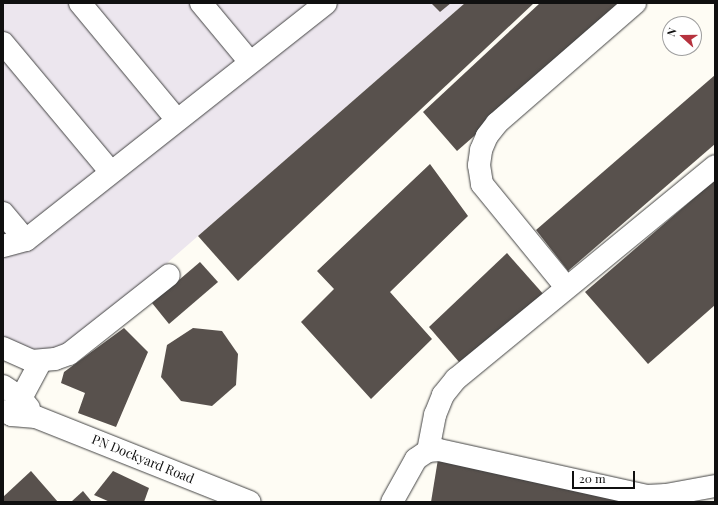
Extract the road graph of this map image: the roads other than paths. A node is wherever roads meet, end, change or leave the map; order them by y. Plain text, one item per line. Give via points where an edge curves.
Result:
1 (80, 3) edge
2 (201, 3) edge
3 (635, 3) edge
4 (320, 5) edge
5 (3, 43) edge
6 (250, 62) junction
7 (177, 120) junction
8 (715, 166) edge
9 (111, 172) junction
10 (3, 213) edge
11 (26, 240) junction
12 (3, 246) edge
13 (170, 276) dead end
14 (566, 287) junction
15 (3, 348) edge
16 (41, 361) junction
17 (10, 402) edge
18 (428, 451) junction
19 (715, 486) edge
20 (250, 502) edge
21 (392, 502) edge

1 - 7 street
2 - 6 street
3 - 14 street via 497,123 481,150 478,165 482,184
4 - 6 street
5 - 9 street
6 - 7 street
7 - 9 street
8 - 14 street
9 - 11 street
10 - 11 street
11 - 12 street
13 - 16 street via 69,354
14 - 18 street via 456,379 443,396 435,415
15 - 16 street via 26,360
16 - 17 street
17 - 20 street, PN Dockyard Road via 36,416
18 - 19 street via 439,450 647,496
18 - 21 street via 416,459

